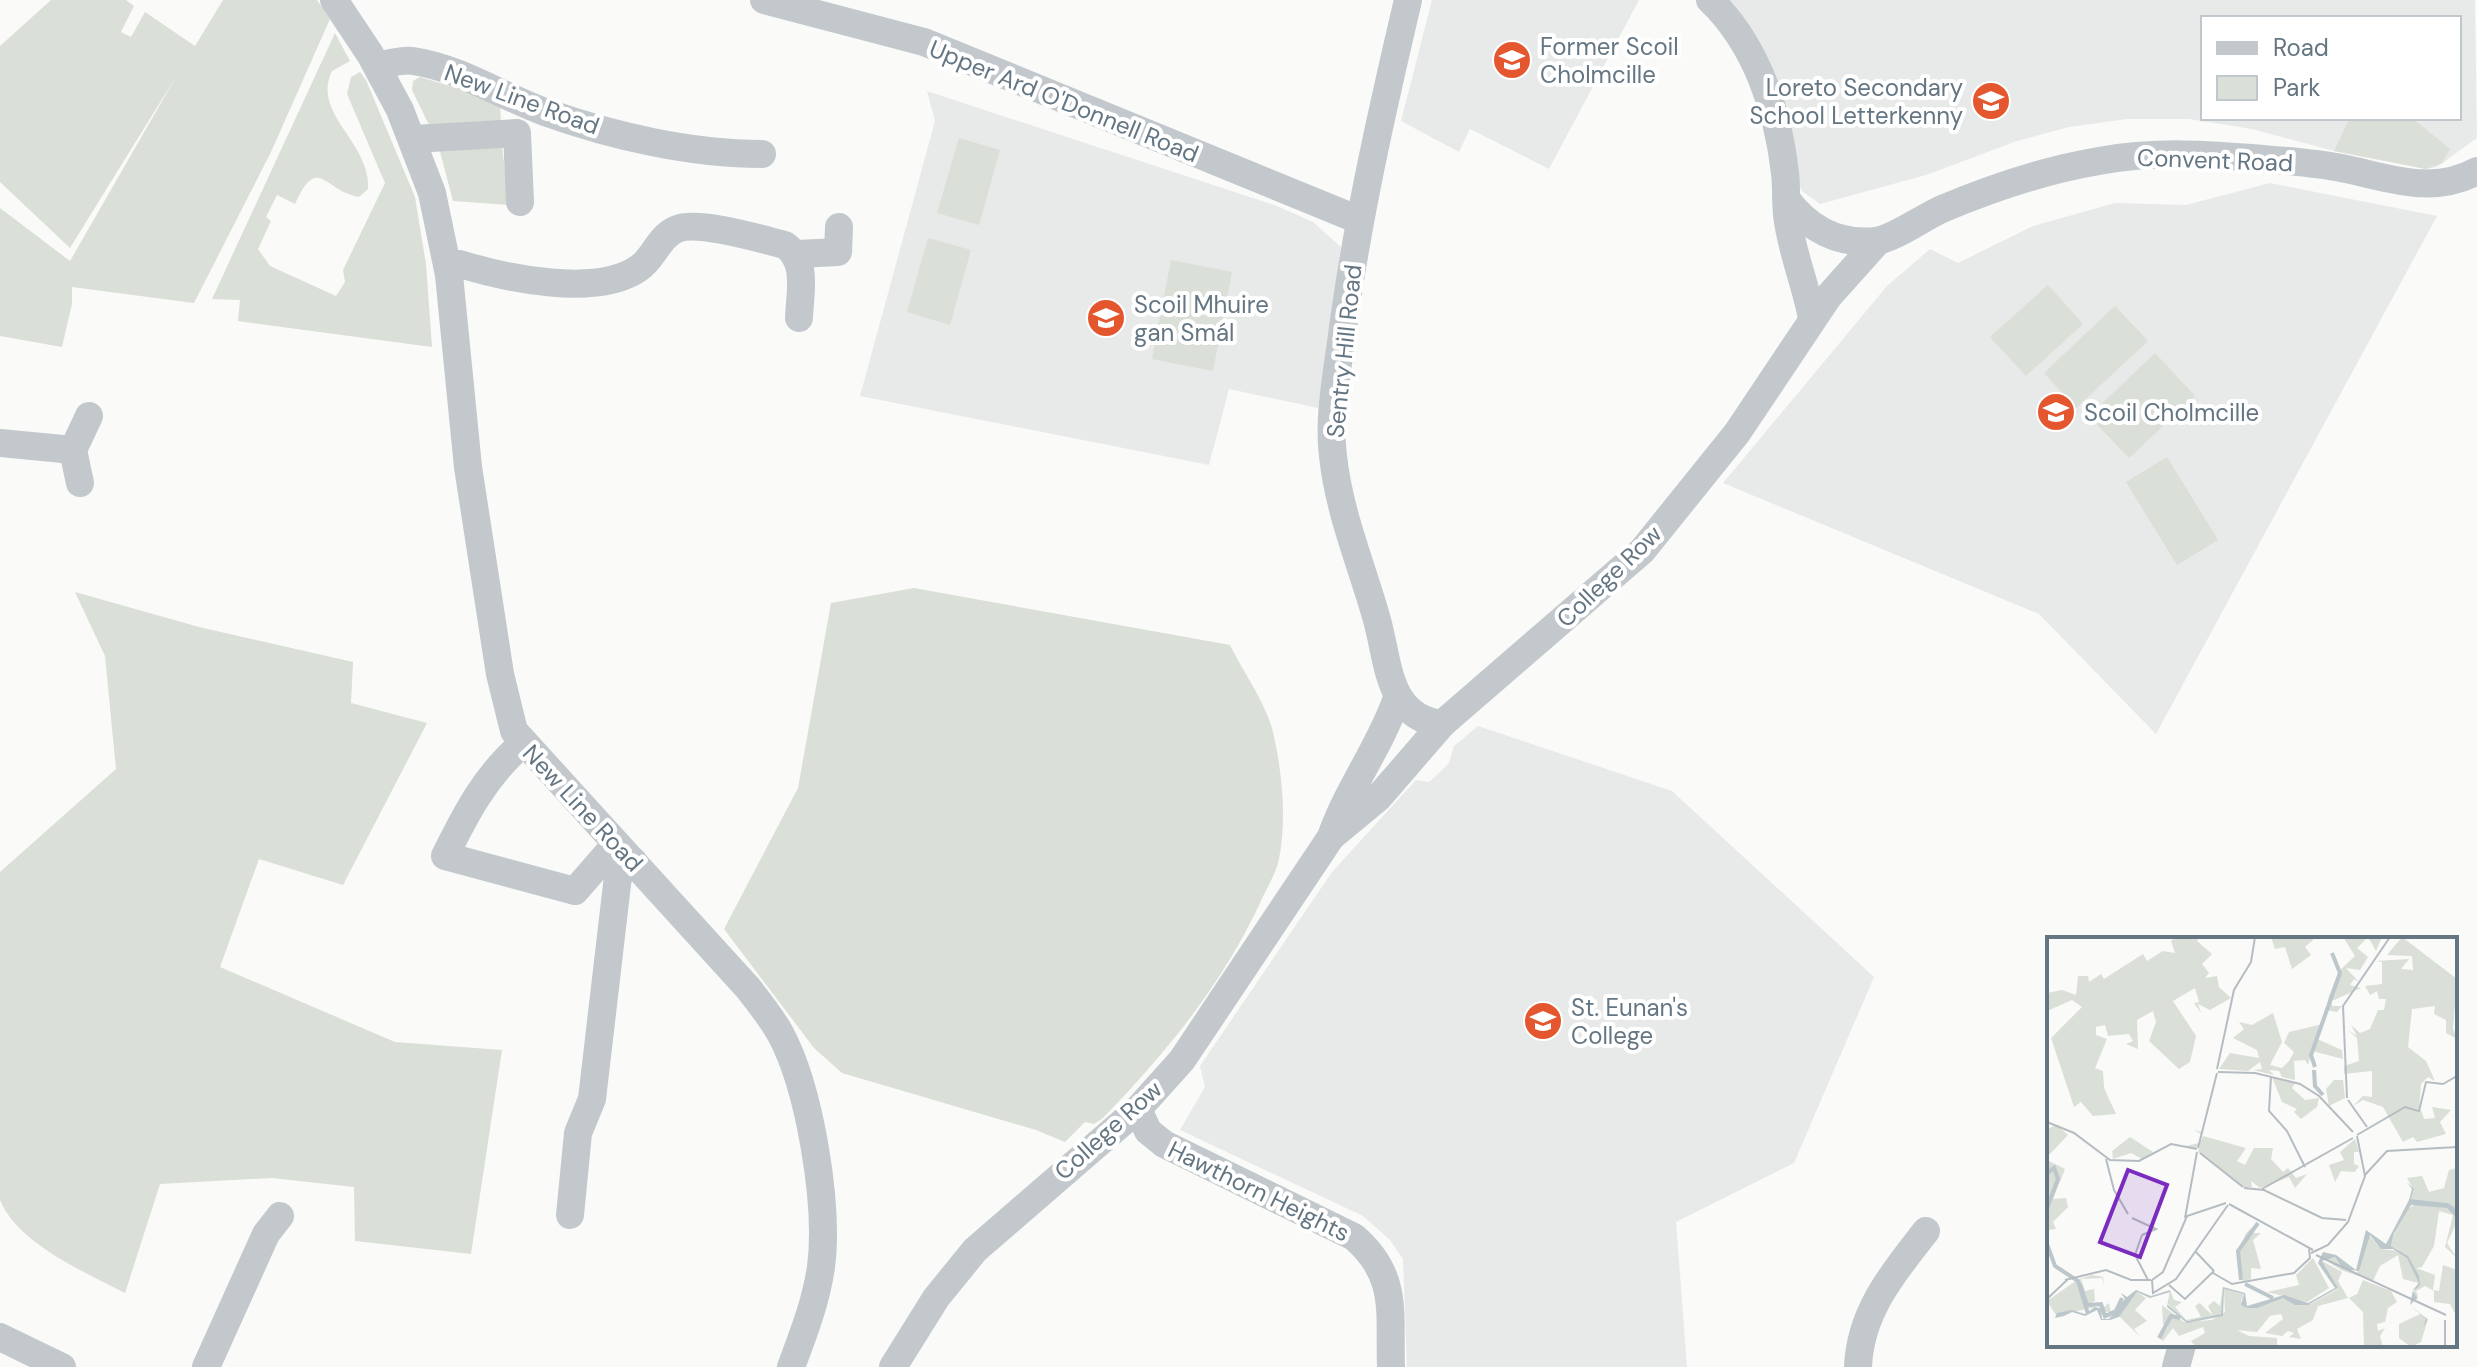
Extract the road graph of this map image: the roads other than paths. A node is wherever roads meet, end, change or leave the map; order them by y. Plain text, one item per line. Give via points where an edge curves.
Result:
1 (334, 0) edge
2 (764, 0) edge
3 (1408, 0) edge
4 (1710, 0) edge
5 (377, 66) junction
6 (413, 139) junction
7 (762, 154) dead end
8 (2477, 171) edge
9 (1787, 200) junction
10 (520, 202) dead end
11 (1359, 220) junction
12 (839, 227) dead end
13 (1878, 241) junction
14 (797, 254) junction
15 (448, 266) junction
16 (799, 318) dead end
17 (1812, 318) junction
18 (89, 416) dead end
19 (0, 443) edge
20 (73, 450) junction
21 (80, 483) dead end
22 (1397, 698) junction
23 (1442, 724) junction
24 (522, 744) junction
25 (1331, 837) junction
26 (625, 852) junction
27 (1138, 1109) junction
28 (570, 1215) dead end
29 (280, 1216) dead end
30 (1926, 1231) dead end
31 (0, 1337) edge
32 (2181, 1347) edge
33 (62, 1367) edge
34 (206, 1367) edge
35 (791, 1367) edge
36 (893, 1367) edge
37 (1391, 1367) edge
38 (1858, 1367) edge
39 (2176, 1367) edge

1 - 5 street, New Line Road
2 - 11 street, Upper Ard O'Donnell Road via 924,42
3 - 11 street, Sentry Hill Road
4 - 9 street via 1732,21 1753,56 1785,169
5 - 6 street, New Line Road
5 - 7 street, New Line Road via 411,60 478,80 544,112 616,132 723,154
6 - 10 street via 517,133
6 - 15 street, New Line Road
8 - 13 street, Convent Road via 2455,181 2416,184 2278,160 2146,154 2021,179
9 - 13 street via 1802,221 1820,232
9 - 17 street
11 - 22 street, Sentry Hill Road via 1334,400 1332,454
12 - 14 street via 838,252
13 - 17 street, College Row
14 - 15 street via 785,245 688,226 666,237 642,267 610,280 541,281
14 - 16 street
15 - 24 street, New Line Road via 468,467 509,718
17 - 23 street, College Row via 1737,433 1642,551
18 - 20 street
19 - 20 street
20 - 21 street
22 - 23 street via 1414,714
22 - 25 street, College Row
23 - 25 street, College Row via 1378,798
24 - 26 street, New Line Road
24 - 26 street via 499,764 471,804 445,856 575,891
25 - 27 street, College Row via 1182,1060
26 - 28 street via 592,1099 578,1133
26 - 35 street, New Line Road via 748,988 780,1034 801,1087 818,1175 823,1242 815,1297
27 - 36 street, College Row via 975,1250 936,1298
27 - 37 street, Hawthorn Heights via 1148,1131 1164,1144 1354,1237 1369,1250 1387,1281
29 - 34 street via 266,1234
30 - 38 street via 1870,1312 1860,1334
31 - 33 street
32 - 39 street

